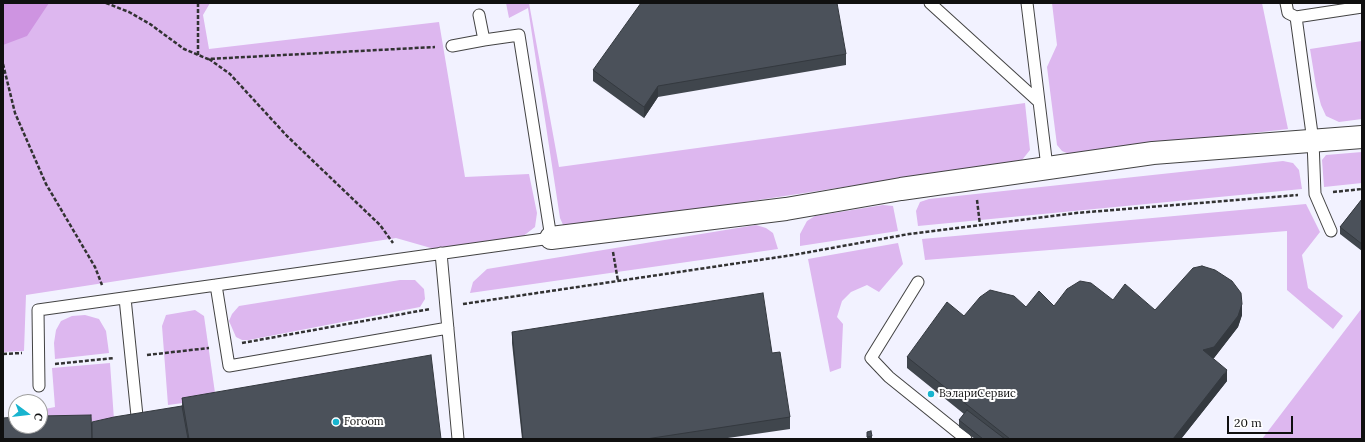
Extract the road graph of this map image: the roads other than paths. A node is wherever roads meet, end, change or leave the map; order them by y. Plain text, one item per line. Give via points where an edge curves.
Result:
1 (930, 3) edge
2 (1027, 3) edge
3 (1286, 3) edge
4 (1362, 7) edge
5 (479, 15) dead end
6 (1296, 17) junction
7 (484, 40) junction
8 (452, 46) road end
9 (1039, 102) junction
10 (1362, 137) edge
11 (1313, 141) junction
12 (1047, 167) junction
13 (1331, 231) dead end
14 (551, 238) junction
15 (441, 253) junction
16 (918, 282) dead end
17 (216, 285) junction
18 (125, 298) junction
19 (448, 328) junction
20 (40, 386) dead end
21 (137, 416) edge
22 (458, 439) edge
23 (966, 439) edge

1 - 9 lane
2 - 9 lane
3 - 6 lane via 1288,13
4 - 6 lane
5 - 7 lane
6 - 11 lane
7 - 8 lane
7 - 14 lane via 519,35
9 - 12 lane
10 - 11 street
11 - 12 street via 1153,153
11 - 13 lane via 1315,194
12 - 14 street via 786,209
14 - 15 lane
15 - 17 lane
15 - 19 lane
16 - 23 lane via 871,358 889,376
17 - 18 lane
17 - 19 lane via 229,366
18 - 20 lane via 38,310
18 - 21 lane
19 - 22 lane

